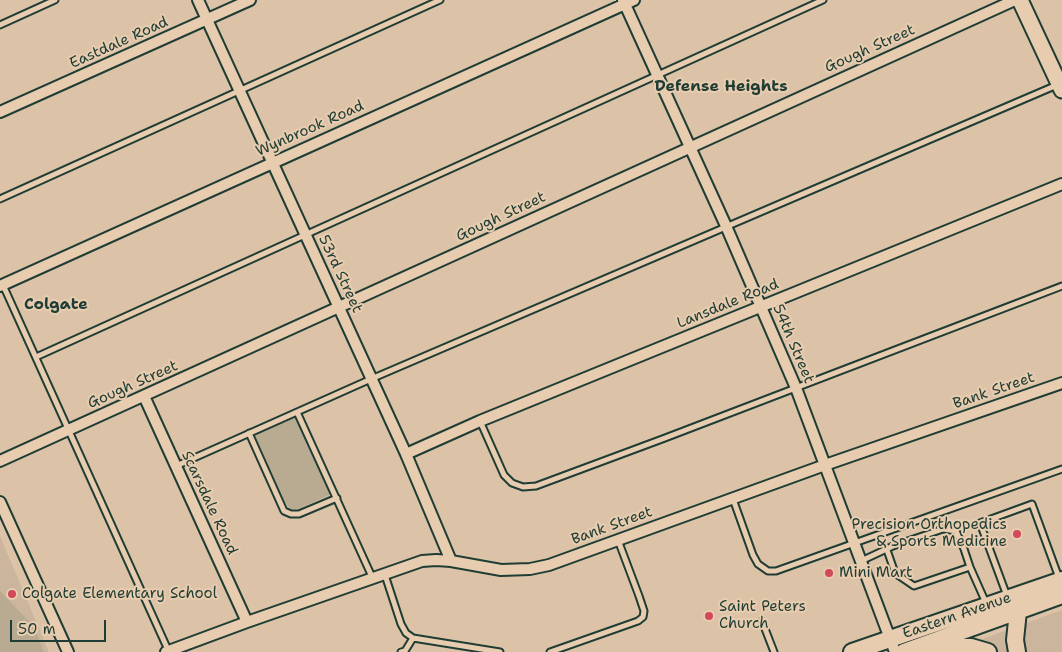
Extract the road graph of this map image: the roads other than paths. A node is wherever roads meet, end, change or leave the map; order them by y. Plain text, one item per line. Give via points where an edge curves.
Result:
1 (55, 0) edge
2 (198, 0) edge
3 (250, 0) edge
4 (440, 0) edge
5 (823, 0) edge
6 (1015, 0) edge
7 (1020, 0) edge
8 (627, 1) edge
9 (207, 20) junction
10 (0, 25) edge
11 (657, 75) junction
12 (1061, 88) edge
13 (239, 91) junction
14 (0, 112) edge
15 (690, 147) junction
16 (272, 162) junction
17 (1062, 184) edge
18 (0, 199) edge
19 (726, 226) junction
20 (306, 235) junction
21 (2, 286) edge
22 (1062, 286) edge
23 (761, 306) junction
24 (339, 308) junction
25 (36, 357) junction
26 (371, 379) junction
27 (1062, 383) edge
28 (796, 388) junction
29 (144, 396) junction
30 (297, 412) junction
31 (480, 421) junction
32 (69, 430) junction
33 (249, 433) junction
34 (406, 454) junction
35 (0, 461) edge
36 (825, 465) junction
37 (176, 466) junction
38 (1062, 469) edge
39 (337, 498) junction
40 (733, 499) junction
41 (0, 502) edge
42 (618, 540) junction
43 (854, 543) junction
44 (887, 550) junction
45 (451, 561) junction
46 (861, 561) junction
47 (970, 567) junction
48 (385, 575) junction
49 (373, 578) junction
50 (1060, 584) edge
51 (1013, 605) junction
52 (987, 606) junction
53 (762, 621) dead end
54 (247, 622) junction
55 (413, 638) junction
56 (892, 646) edge
57 (68, 652) edge
58 (168, 652) edge
59 (401, 652) edge
60 (500, 652) edge
61 (550, 652) edge
62 (774, 652) edge
63 (852, 652) edge
64 (904, 652) edge
65 (930, 652) edge
66 (988, 652) edge
67 (1017, 652) edge

1 - 10 lane
2 - 9 street, 53rd Street
3 - 9 street, Eastdale Road
4 - 13 lane
5 - 11 lane
6 - 15 street, Gough Street
7 - 12 street
8 - 11 street, 54th Street
8 - 16 street, Wynbrook Road
9 - 13 street, 53rd Street
9 - 14 street, Eastdale Road
11 - 15 street, 54th Street
11 - 20 lane
12 - 19 lane
13 - 16 street, 53rd Street
13 - 18 lane
15 - 19 street, 54th Street
15 - 24 street, Gough Street
16 - 20 street, 53rd Street
16 - 21 street, Wynbrook Road
17 - 23 street, Lansdale Road
19 - 23 street, 54th Street
19 - 26 lane
20 - 24 street, 53rd Street
20 - 25 lane
21 - 25 lane
22 - 28 lane
23 - 28 street, 54th Street
23 - 31 street, Lansdale Road
24 - 26 street, 53rd Street
24 - 29 street, Gough Street
25 - 32 lane
26 - 30 lane
26 - 34 street, 53rd Street
27 - 36 street, Bank Street
28 - 31 lane via 536,486 523,487 504,475
28 - 36 street, 54th Street
29 - 32 street, Gough Street
29 - 37 street, Scarsdale Road
30 - 33 lane
30 - 39 lane
31 - 34 street, Lansdale Road
32 - 35 street, Gough Street
32 - 58 lane
33 - 37 lane
33 - 39 lane via 284,511 299,514
34 - 45 street, 53rd Street
36 - 40 street, Bank Street
36 - 43 street, 54th Street
37 - 54 street, Scarsdale Road
38 - 43 lane
39 - 49 lane
40 - 42 street, Bank Street
40 - 43 lane via 753,555 758,564 768,571
41 - 57 street
42 - 45 street, Bank Street via 530,569 501,570
42 - 61 lane via 644,611 643,617 638,622
43 - 46 street, 54th Street
44 - 46 lane
44 - 47 lane via 895,573 914,586
44 - 47 lane via 943,529 956,532
45 - 48 street, Bank Street via 422,561
46 - 56 street, 54th Street
47 - 52 lane
48 - 49 street, Bank Street
48 - 55 lane via 401,624
49 - 54 street, Bank Street
50 - 51 main road
50 - 51 lane via 1032,504 980,523
51 - 52 main road, Eastern Avenue
51 - 64 main road, Eastern Avenue
51 - 67 main road
52 - 56 main road, Eastern Avenue
53 - 62 lane
54 - 58 street, Bank Street
55 - 59 lane
55 - 60 lane
56 - 63 main road, Eastern Avenue
65 - 66 main road via 959,647

